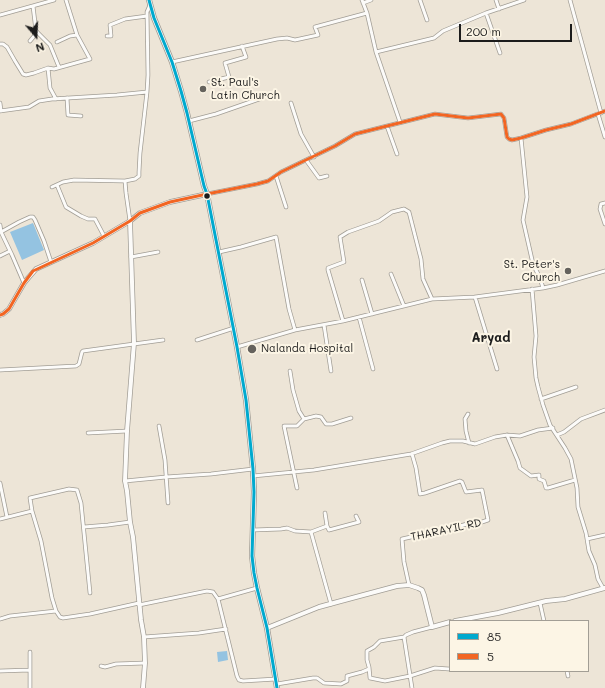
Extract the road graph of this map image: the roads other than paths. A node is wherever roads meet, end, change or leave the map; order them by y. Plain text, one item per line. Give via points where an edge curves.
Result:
1 (54, 0) edge
2 (66, 0) edge
3 (371, 0) edge
4 (420, 0) edge
5 (496, 0) edge
6 (524, 0) edge
7 (570, 0) edge
8 (363, 1) edge
9 (150, 2) edge
10 (33, 6) junction
11 (499, 9) junction
12 (367, 13) junction
13 (486, 13) junction
14 (0, 15) edge
15 (147, 16) junction
16 (427, 20) dead end
17 (36, 31) junction
18 (77, 35) junction
19 (107, 36) dead end
20 (30, 41) dead end
21 (57, 42) dead end
22 (0, 44) edge
23 (242, 46) junction
24 (376, 52) junction
25 (500, 53) dead end
26 (172, 62) junction
27 (58, 67) junction
28 (48, 68) junction
29 (209, 82) dead end
30 (148, 92) junction
31 (67, 98) junction
32 (262, 98) dead end
33 (56, 99) junction
34 (0, 103) edge
35 (290, 103) dead end
36 (1, 111) edge
37 (602, 113) edge
38 (81, 116) dead end
39 (189, 121) junction
40 (400, 122) junction
41 (387, 126) junction
42 (605, 137) edge
43 (521, 138) junction
44 (397, 154) dead end
45 (314, 157) junction
46 (306, 160) junction
47 (276, 176) junction
48 (327, 176) dead end
49 (125, 181) junction
50 (58, 185) junction
51 (52, 187) dead end
52 (207, 194) junction
53 (605, 203) edge
54 (286, 207) dead end
55 (130, 221) junction
56 (605, 224) edge
57 (0, 225) edge
58 (1, 232) junction
59 (104, 236) junction
60 (10, 251) junction
61 (158, 252) dead end
62 (219, 252) junction
63 (0, 256) edge
64 (131, 257) junction
65 (51, 262) junction
66 (605, 271) edge
67 (391, 274) dead end
68 (362, 280) dead end
69 (24, 283) junction
70 (544, 288) junction
71 (532, 289) junction
72 (475, 297) junction
73 (432, 299) junction
74 (404, 306) junction
75 (372, 314) junction
76 (0, 315) edge
77 (359, 317) junction
78 (343, 321) junction
79 (324, 325) junction
80 (234, 328) junction
81 (295, 330) junction
82 (163, 340) dead end
83 (197, 340) dead end
84 (134, 343) junction
85 (237, 347) junction
86 (373, 368) dead end
87 (497, 369) dead end
88 (0, 370) edge
89 (290, 371) dead end
90 (331, 371) dead end
91 (576, 387) dead end
92 (541, 399) junction
93 (605, 410) edge
94 (468, 414) dead end
95 (351, 418) dead end
96 (304, 419) junction
97 (160, 426) dead end
98 (553, 428) junction
99 (127, 431) junction
100 (88, 433) dead end
101 (507, 435) junction
102 (557, 435) junction
103 (469, 442) junction
104 (412, 454) junction
105 (253, 469) junction
106 (293, 472) junction
107 (253, 476) junction
108 (166, 477) junction
109 (575, 480) junction
110 (125, 481) junction
111 (0, 483) edge
112 (297, 488) dead end
113 (168, 503) dead end
114 (32, 511) junction
115 (325, 513) dead end
116 (356, 516) dead end
117 (7, 518) junction
118 (0, 519) edge
119 (130, 522) junction
120 (326, 526) junction
121 (84, 527) junction
122 (253, 530) junction
123 (311, 532) junction
124 (605, 534) edge
125 (587, 539) junction
126 (409, 585) junction
127 (257, 588) junction
128 (604, 588) edge
129 (90, 593) dead end
130 (218, 599) junction
131 (540, 603) junction
132 (139, 604) junction
133 (331, 604) junction
134 (56, 611) junction
135 (0, 618) edge
136 (460, 620) edge
137 (544, 620) edge
138 (449, 622) edge
139 (432, 626) junction
140 (267, 628) junction
141 (226, 629) junction
142 (144, 637) junction
143 (404, 637) junction
144 (30, 652) dead end
145 (145, 664) junction
146 (100, 666) dead end
147 (369, 669) junction
148 (449, 669) dead end
149 (30, 670) junction
150 (0, 671) edge
151 (567, 672) edge
152 (410, 676) junction
153 (568, 676) dead end
154 (277, 684) edge
155 (30, 688) edge
156 (143, 688) edge
157 (412, 688) edge

1 - 10 street
2 - 18 street
3 - 8 street
4 - 16 street
5 - 11 street
6 - 11 street
7 - 37 street
8 - 12 street
9 - 15 street
9 - 26 main road
10 - 14 street
10 - 17 street
11 - 13 street
12 - 23 street via 315,27 318,35
12 - 24 street
13 - 24 street via 443,31 434,38
13 - 25 street
15 - 19 street via 125,19 110,25 111,36
15 - 30 street
17 - 20 street
17 - 27 street via 50,45
18 - 21 street
18 - 27 street via 90,59
22 - 28 street via 7,47 26,75
23 - 26 street
23 - 29 street via 246,57 225,63 229,77
24 - 40 street
26 - 39 main road
27 - 28 street
28 - 33 street via 50,88
30 - 31 street
30 - 49 street via 138,176
31 - 33 street
31 - 38 street via 68,115
32 - 39 street
33 - 36 street via 39,101 26,108
34 - 36 street
35 - 45 street via 302,136
37 - 42 street
37 - 43 street
39 - 52 main road
40 - 41 street
40 - 43 street via 435,114 468,118 501,114 508,138
41 - 44 street
41 - 45 street via 355,134
43 - 70 street via 527,197 522,220 533,264
45 - 46 street
46 - 47 street
46 - 48 street via 319,178
47 - 52 street via 257,184
47 - 54 street
49 - 50 street via 74,180
49 - 55 street
50 - 51 street
50 - 59 street via 66,207 88,219 95,219
52 - 55 main road via 170,202 140,213
52 - 62 main road
53 - 56 street via 601,204 600,209
55 - 59 main road
55 - 64 main road
57 - 58 street
58 - 60 street
58 - 65 street via 30,217 33,218
59 - 65 main road
60 - 63 street
60 - 69 street
61 - 64 street
62 - 80 main road
62 - 81 street via 276,237
64 - 84 main road
65 - 69 main road via 33,271
66 - 70 street
67 - 74 street
68 - 75 street
69 - 76 main road via 13,302
70 - 71 street
71 - 72 street
71 - 92 street via 536,336 534,357
72 - 73 street
72 - 87 street
73 - 74 street
73 - 78 street via 423,279 421,259 409,212 404,209 392,212 379,221 340,237 344,262 328,268
74 - 75 street
75 - 77 street
77 - 78 street
77 - 86 street
78 - 79 street
79 - 81 street
79 - 90 street
80 - 83 street
80 - 85 main road
81 - 85 street
82 - 84 street
84 - 88 street via 83,351 76,366
84 - 99 main road
85 - 105 main road via 246,400
89 - 96 street via 299,412
91 - 92 street
92 - 98 street
93 - 102 street via 582,419
94 - 103 street via 465,419
95 - 96 street via 332,424 326,424 321,417 316,416
96 - 106 street via 297,426 284,426
97 - 108 street
98 - 101 street via 520,436
98 - 102 street
99 - 100 street
99 - 110 main road
101 - 103 street via 475,444
101 - 109 street via 520,468 531,476 539,474 539,479 544,481 546,488
102 - 109 street via 571,459
103 - 104 street via 450,441
104 - 106 street
104 - 126 street, THARAYIL RD via 420,494 460,481 466,492 482,490 488,520 402,539
105 - 107 main road
105 - 108 street
106 - 107 street
106 - 112 street
107 - 122 main road
108 - 110 street
108 - 113 street
109 - 125 street via 578,507
110 - 119 main road
111 - 117 street
114 - 117 street
114 - 121 street via 30,498 69,489 77,490
114 - 134 street
115 - 120 street
116 - 120 street via 359,522 329,530
117 - 118 street
119 - 121 street
119 - 132 main road
120 - 123 street
121 - 129 street
122 - 123 street via 287,528
122 - 127 main road via 252,556
123 - 133 street
124 - 125 street
125 - 128 street via 598,579
126 - 133 main road
126 - 139 main road via 422,590
127 - 130 street
127 - 140 main road
128 - 131 main road
130 - 132 street via 213,592 207,591
130 - 141 street
131 - 136 main road
131 - 137 street
132 - 134 street via 63,618
132 - 142 main road
133 - 140 main road
134 - 135 street
138 - 139 main road
139 - 143 street
140 - 154 main road
141 - 142 street
141 - 154 street via 239,680
142 - 145 main road
143 - 147 street via 380,641 367,651
143 - 152 street
144 - 149 street
145 - 146 street
145 - 156 main road
147 - 152 street via 370,678 385,681
147 - 154 street via 347,676 347,681 342,684 324,683 317,678
148 - 152 street via 435,668
149 - 150 street
149 - 155 street
151 - 153 street
152 - 157 street

